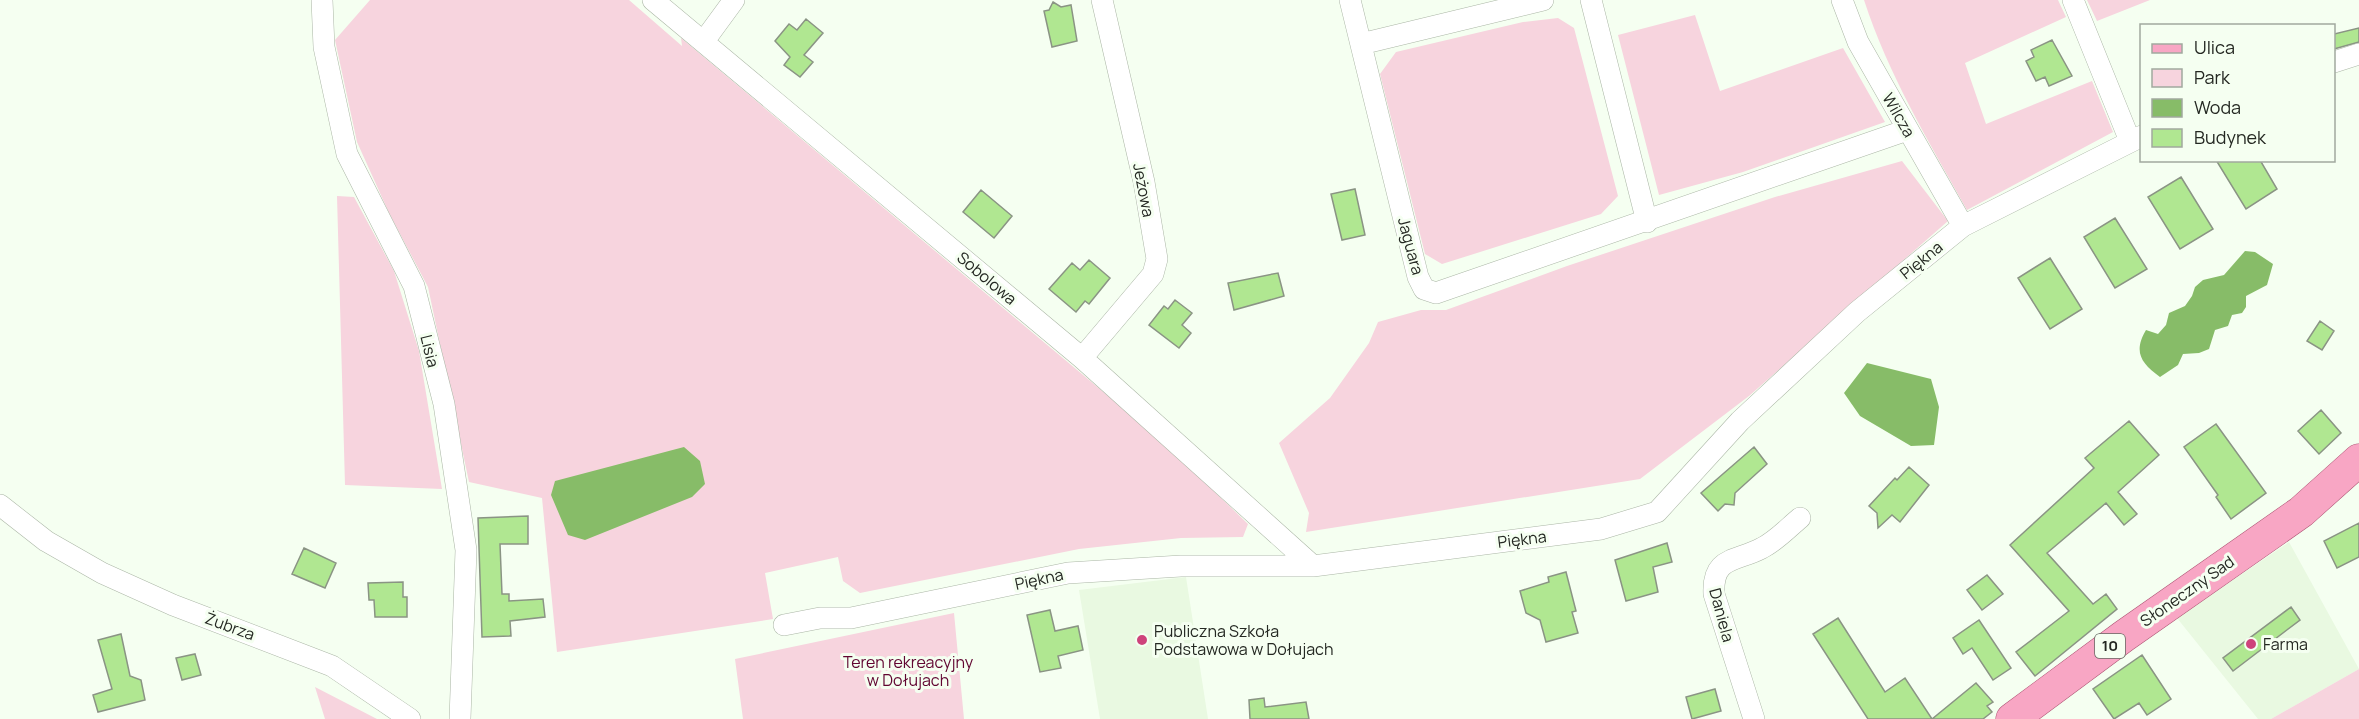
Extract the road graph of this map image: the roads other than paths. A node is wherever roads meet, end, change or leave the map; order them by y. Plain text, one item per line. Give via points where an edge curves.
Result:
1 (322, 0) edge
2 (654, 0) edge
3 (734, 0) edge
4 (1102, 0) edge
5 (1350, 0) edge
6 (1543, 0) edge
7 (1591, 0) edge
8 (1842, 0) edge
9 (2073, 0) edge
10 (704, 41) junction
11 (1361, 44) junction
12 (2359, 54) edge
13 (2335, 62) edge
14 (1907, 130) junction
15 (2136, 138) edge
16 (1647, 222) junction
17 (1963, 226) junction
18 (1082, 358) junction
19 (2359, 460) edge
20 (0, 505) edge
21 (1800, 518) dead end
22 (1313, 566) junction
23 (784, 625) dead end
24 (410, 719) edge
25 (460, 719) edge
26 (1754, 719) edge
27 (2012, 719) edge

1 - 25 street, Lisia via 324,47 347,154 414,286 444,404 466,550
2 - 10 street, Sobolowa
3 - 10 street
4 - 18 street, Jeżowa via 1144,182 1157,260 1153,274
5 - 11 street, Jaguara
6 - 11 street
7 - 16 street
8 - 14 street, Wilcza via 1858,42
9 - 15 street, Piękna
10 - 18 street, Sobolowa
11 - 16 street, Jaguara via 1424,289 1436,293
12 - 13 street
14 - 16 street, Jaguara
14 - 17 street, Wilcza
15 - 17 street, Piękna
17 - 22 street, Piękna via 1857,312 1782,382 1657,512 1601,529
18 - 22 street, Sobolowa
19 - 27 main road, Słoneczny Sad / 10 via 2301,512
20 - 24 street, Żubrza via 46,541 129,586 332,666
21 - 26 street, Daniela via 1764,547 1723,565 1713,578 1714,594
22 - 23 street, Piękna via 1181,566 1068,573 850,618 820,618

